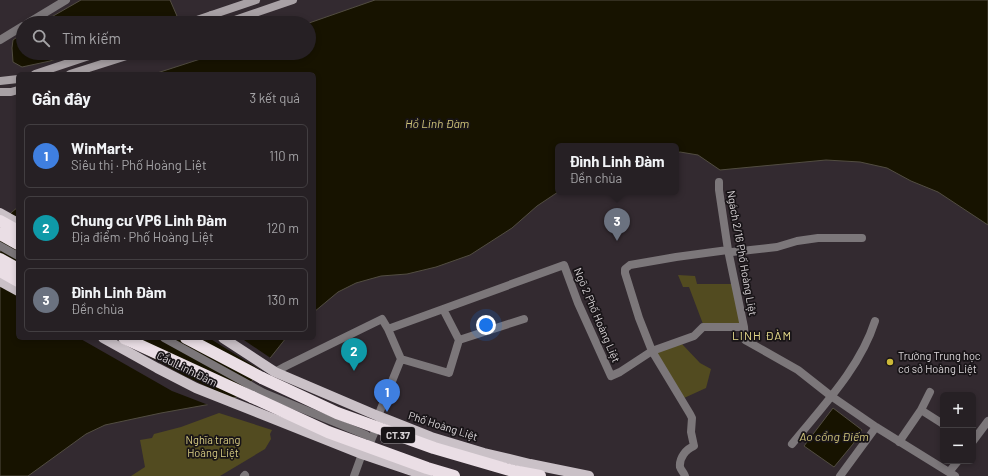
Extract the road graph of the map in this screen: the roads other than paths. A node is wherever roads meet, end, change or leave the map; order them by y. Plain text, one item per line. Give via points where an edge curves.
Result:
1 (66, 0) edge
2 (256, 0) edge
3 (293, 0) edge
4 (40, 16) edge
5 (219, 16) edge
6 (246, 16) edge
7 (16, 30) edge
8 (0, 40) edge
9 (77, 60) edge
10 (114, 60) edge
11 (41, 72) edge
12 (76, 72) edge
13 (16, 79) edge
14 (0, 81) edge
15 (16, 91) edge
16 (0, 92) edge
17 (719, 182) dead end
18 (0, 213) edge
19 (0, 221) edge
20 (16, 222) edge
21 (16, 230) edge
22 (0, 234) edge
23 (862, 238) dead end
24 (16, 243) edge
25 (0, 246) edge
26 (728, 250) junction
27 (16, 255) edge
28 (0, 259) edge
29 (16, 268) edge
30 (0, 271) edge
31 (16, 280) edge
32 (0, 281) edge
33 (16, 290) edge
34 (443, 309) junction
35 (524, 319) dead end
36 (875, 321) dead end
37 (744, 327) junction
38 (388, 329) junction
39 (107, 340) edge
40 (128, 340) edge
41 (145, 340) edge
42 (168, 340) edge
43 (190, 340) edge
44 (204, 340) edge
45 (225, 340) edge
46 (459, 340) junction
47 (652, 351) junction
48 (401, 359) junction
49 (274, 371) junction
50 (262, 378) junction
51 (930, 392) dead end
52 (831, 396) junction
53 (252, 397) junction
54 (921, 410) junction
55 (378, 416) junction
56 (988, 421) edge
57 (940, 422) edge
58 (876, 427) junction
59 (366, 435) junction
60 (976, 437) edge
61 (899, 442) junction
62 (792, 444) dead end
63 (362, 454) junction
64 (957, 464) edge
65 (952, 474) edge
66 (354, 476) edge
67 (428, 476) edge
68 (454, 476) edge
69 (540, 476) edge
70 (589, 476) edge
71 (685, 476) edge
72 (840, 476) edge

1 - 4 street
2 - 5 main road
3 - 6 main road
7 - 8 street
9 - 11 main road
10 - 12 main road
13 - 14 main road
15 - 16 main road
17 - 26 street, Ngách 2/16 Phố Hoàng Liệt
18 - 20 main road
19 - 21 highway
22 - 24 highway
23 - 26 street via 818,238 777,247 732,252
25 - 27 street
26 - 37 street, Ngách 2/16 Phố Hoàng Liệt
26 - 47 street via 630,265 625,269 639,318
28 - 29 highway
30 - 31 highway
32 - 33 main road
34 - 38 street, Ngõ 2 Phố Hoàng Liệt
34 - 46 street
34 - 47 street, Ngõ 2 Phố Hoàng Liệt via 564,265 611,376
35 - 46 street
36 - 52 street via 858,359
37 - 47 street, Ngõ 2 Phố Hoàng Liệt via 703,327 694,336
37 - 52 street via 745,340 798,370
38 - 48 street
38 - 49 street via 382,319
39 - 63 main road, Cầu Linh Đàm via 183,381
40 - 53 highway
41 - 53 highway, CT.37
42 - 59 street via 264,393
43 - 50 highway, CT.37
44 - 50 highway
45 - 49 main road
46 - 48 street via 449,373
47 - 71 street via 692,418 694,446 688,448 680,461 680,468
48 - 55 street
49 - 55 main road, Phố Hoàng Liệt
50 - 69 highway, CT.37, bridge via 337,413 434,448 513,471
51 - 54 street
52 - 58 street
52 - 62 street
53 - 68 highway, CT.37, bridge via 328,432
54 - 57 street
54 - 61 street
55 - 59 street via 373,420
55 - 63 street via 379,422 367,450
55 - 70 main road, Phố Hoàng Liệt via 431,437
56 - 60 street
58 - 61 street
58 - 72 street
59 - 63 street via 361,447
61 - 65 street
63 - 66 street
63 - 67 main road
64 - 65 street

